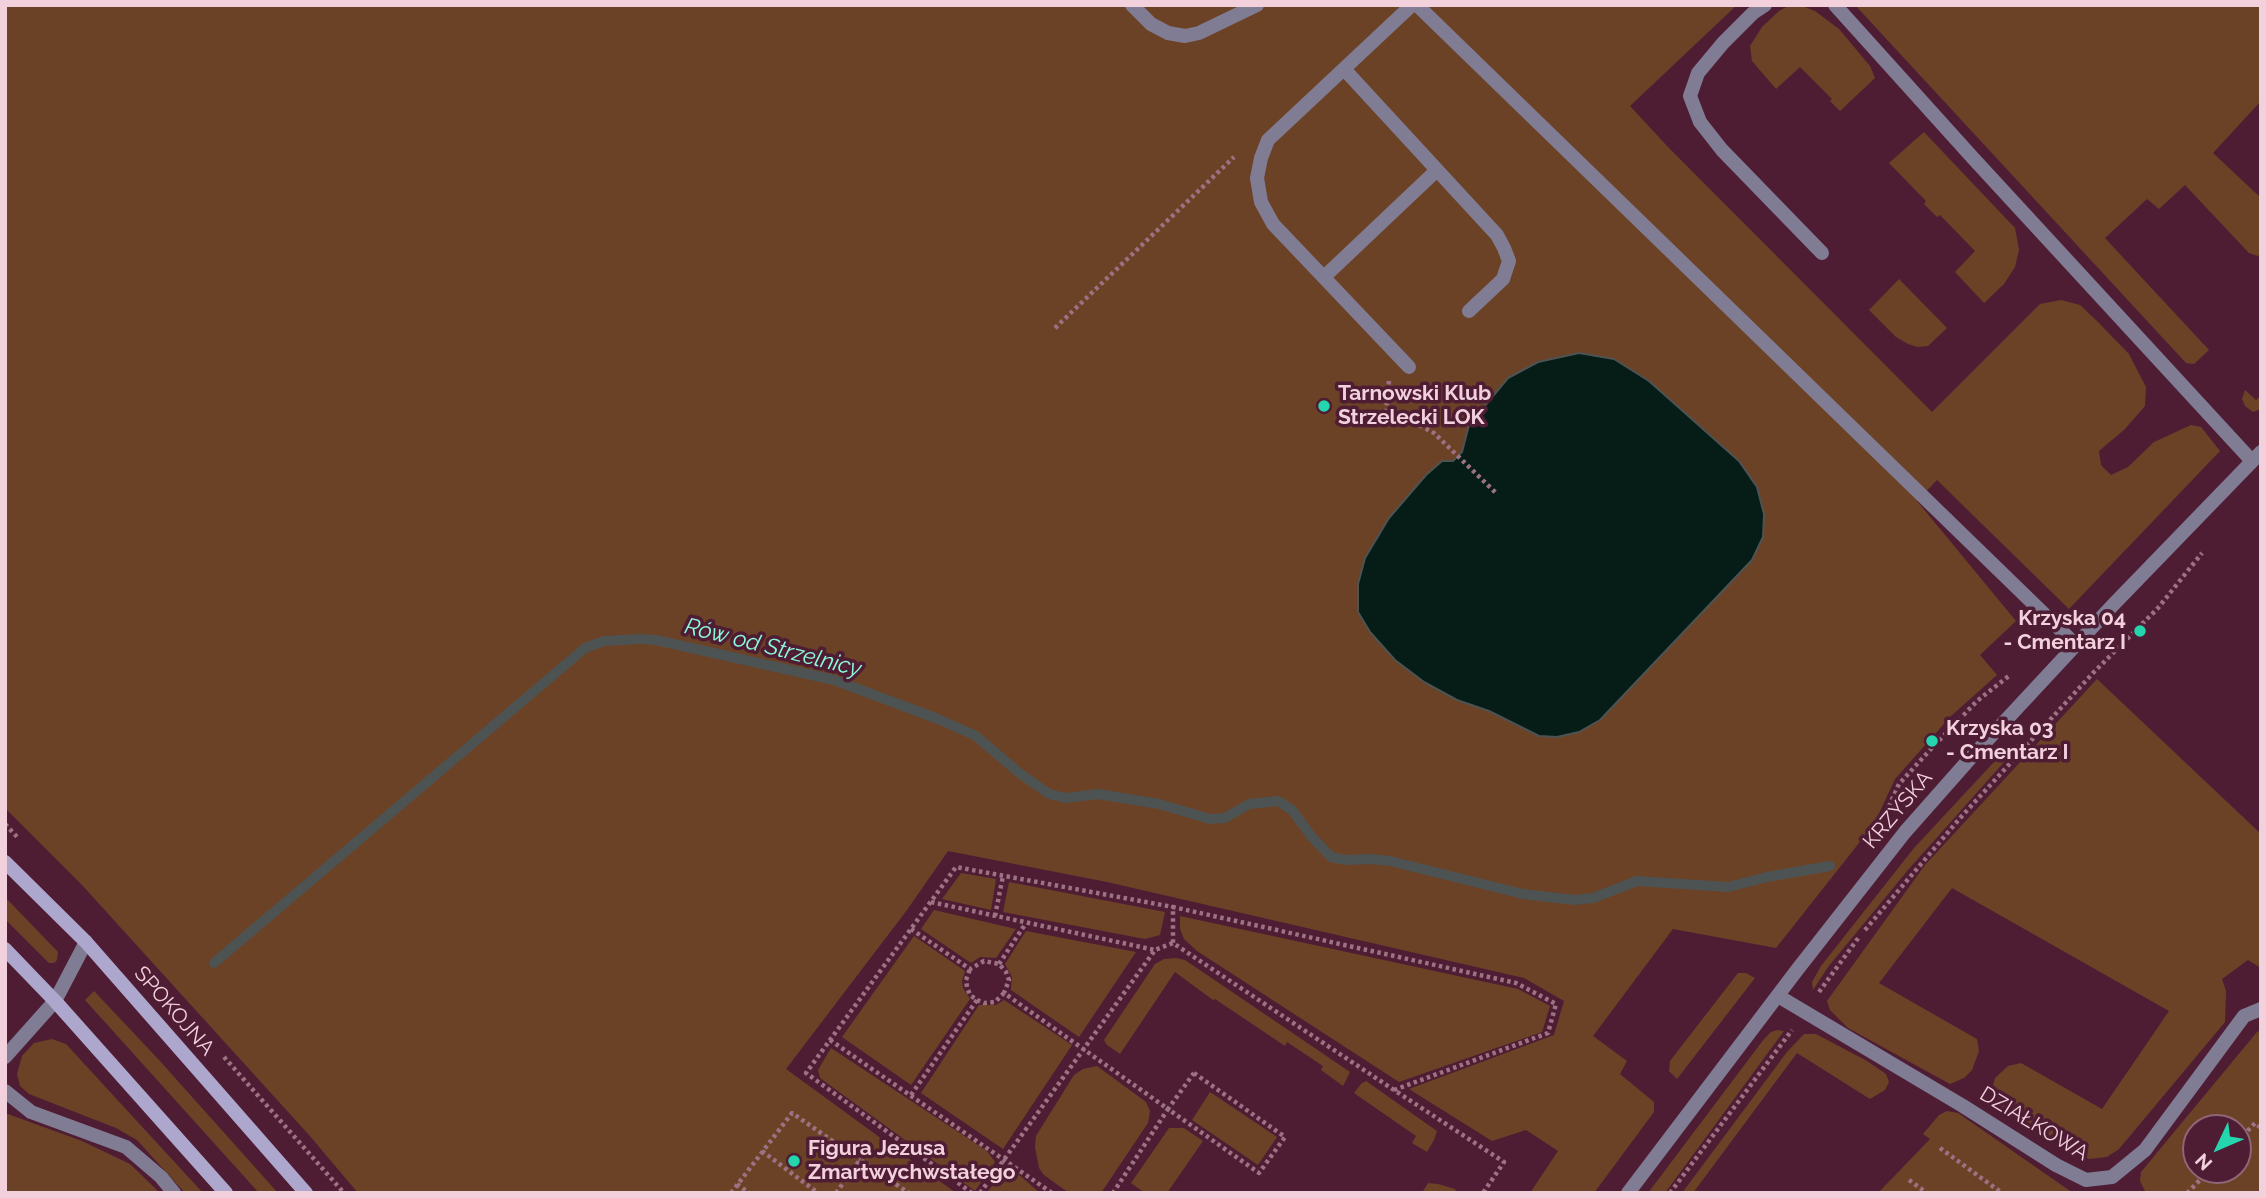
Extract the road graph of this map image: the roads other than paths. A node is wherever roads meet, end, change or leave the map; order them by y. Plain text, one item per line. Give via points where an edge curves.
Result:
1 (1132, 5) edge
2 (1257, 5) edge
3 (1412, 5) edge
4 (1418, 5) edge
5 (1765, 5) edge
6 (1835, 5) edge
7 (1344, 69) junction
8 (1437, 170) junction
9 (1822, 253) dead end
10 (1324, 277) junction
11 (1469, 311) dead end
12 (1409, 367) dead end
13 (2257, 457) edge
14 (2076, 645) junction
15 (5, 862) edge
16 (86, 942) junction
17 (5, 949) edge
18 (1778, 996) junction
19 (55, 1001) junction
20 (2261, 1009) edge
21 (5, 1057) edge
22 (5, 1091) edge
23 (174, 1193) edge
24 (226, 1193) edge
25 (306, 1193) edge
26 (1628, 1193) edge

1 - 2 street via 1151,24 1185,36
3 - 7 street
4 - 14 street
5 - 9 street via 1698,73 1690,96 1700,122 1722,150
6 - 13 street
7 - 8 street
7 - 10 street via 1268,140 1257,177 1261,202 1273,224
8 - 10 street
8 - 11 street via 1497,235 1509,261 1503,279
10 - 12 street
13 - 14 street, KRZYSKA
14 - 18 street, KRZYSKA via 1905,832
15 - 16 main road, SPOKOJNA
16 - 19 street
16 - 25 main road, SPOKOJNA
17 - 19 main road
18 - 20 street, DZIAŁKOWA via 2086,1180 2112,1177 2145,1150 2244,1016
18 - 26 street, KRZYSKA
19 - 21 street
19 - 24 main road
22 - 23 street via 31,1112 126,1147

